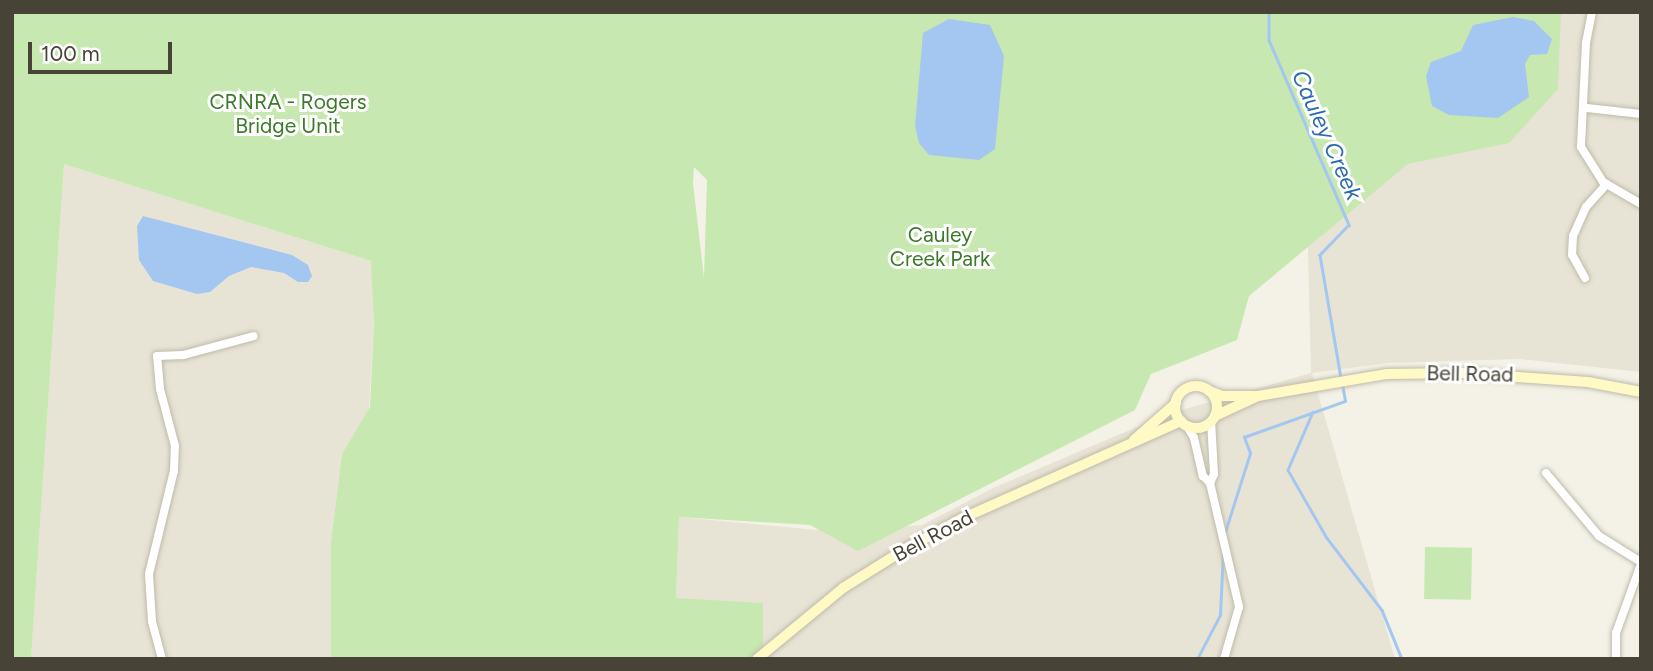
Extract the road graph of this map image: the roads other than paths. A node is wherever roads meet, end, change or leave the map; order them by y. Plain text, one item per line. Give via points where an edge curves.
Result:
1 (1592, 12) edge
2 (1587, 108) junction
3 (1641, 114) edge
4 (1607, 184) junction
5 (1641, 204) edge
6 (1585, 278) dead end
7 (254, 336) dead end
8 (1209, 391) junction
9 (1641, 392) edge
10 (1258, 396) junction
11 (1176, 403) junction
12 (1213, 419) junction
13 (1184, 423) junction
14 (1129, 444) junction
15 (1546, 473) dead end
16 (1210, 483) junction
17 (1641, 563) edge
18 (162, 659) edge
19 (757, 659) edge
20 (1224, 659) edge
21 (1616, 659) edge

1 - 2 street via 1586,43
2 - 3 street
2 - 4 street via 1581,147
4 - 5 street
4 - 6 street via 1585,209 1573,236 1572,255
7 - 18 street via 183,355 158,356 160,388 175,446 169,498 149,574 152,621
8 - 10 street, Bell Road via 1223,396
8 - 11 street, Bell Road via 1189,387
8 - 12 street via 1216,402
9 - 10 street, Bell Road via 1518,374 1387,374
10 - 12 street, Bell Road
11 - 13 street
11 - 14 street, Bell Road
12 - 13 street, Bell Road via 1199,427
12 - 16 street via 1214,474
13 - 14 street, Bell Road
13 - 16 street via 1194,438 1203,476
14 - 19 street, Bell Road via 907,548 843,588
15 - 17 street via 1599,536
16 - 20 street via 1239,607
17 - 21 street via 1616,633

